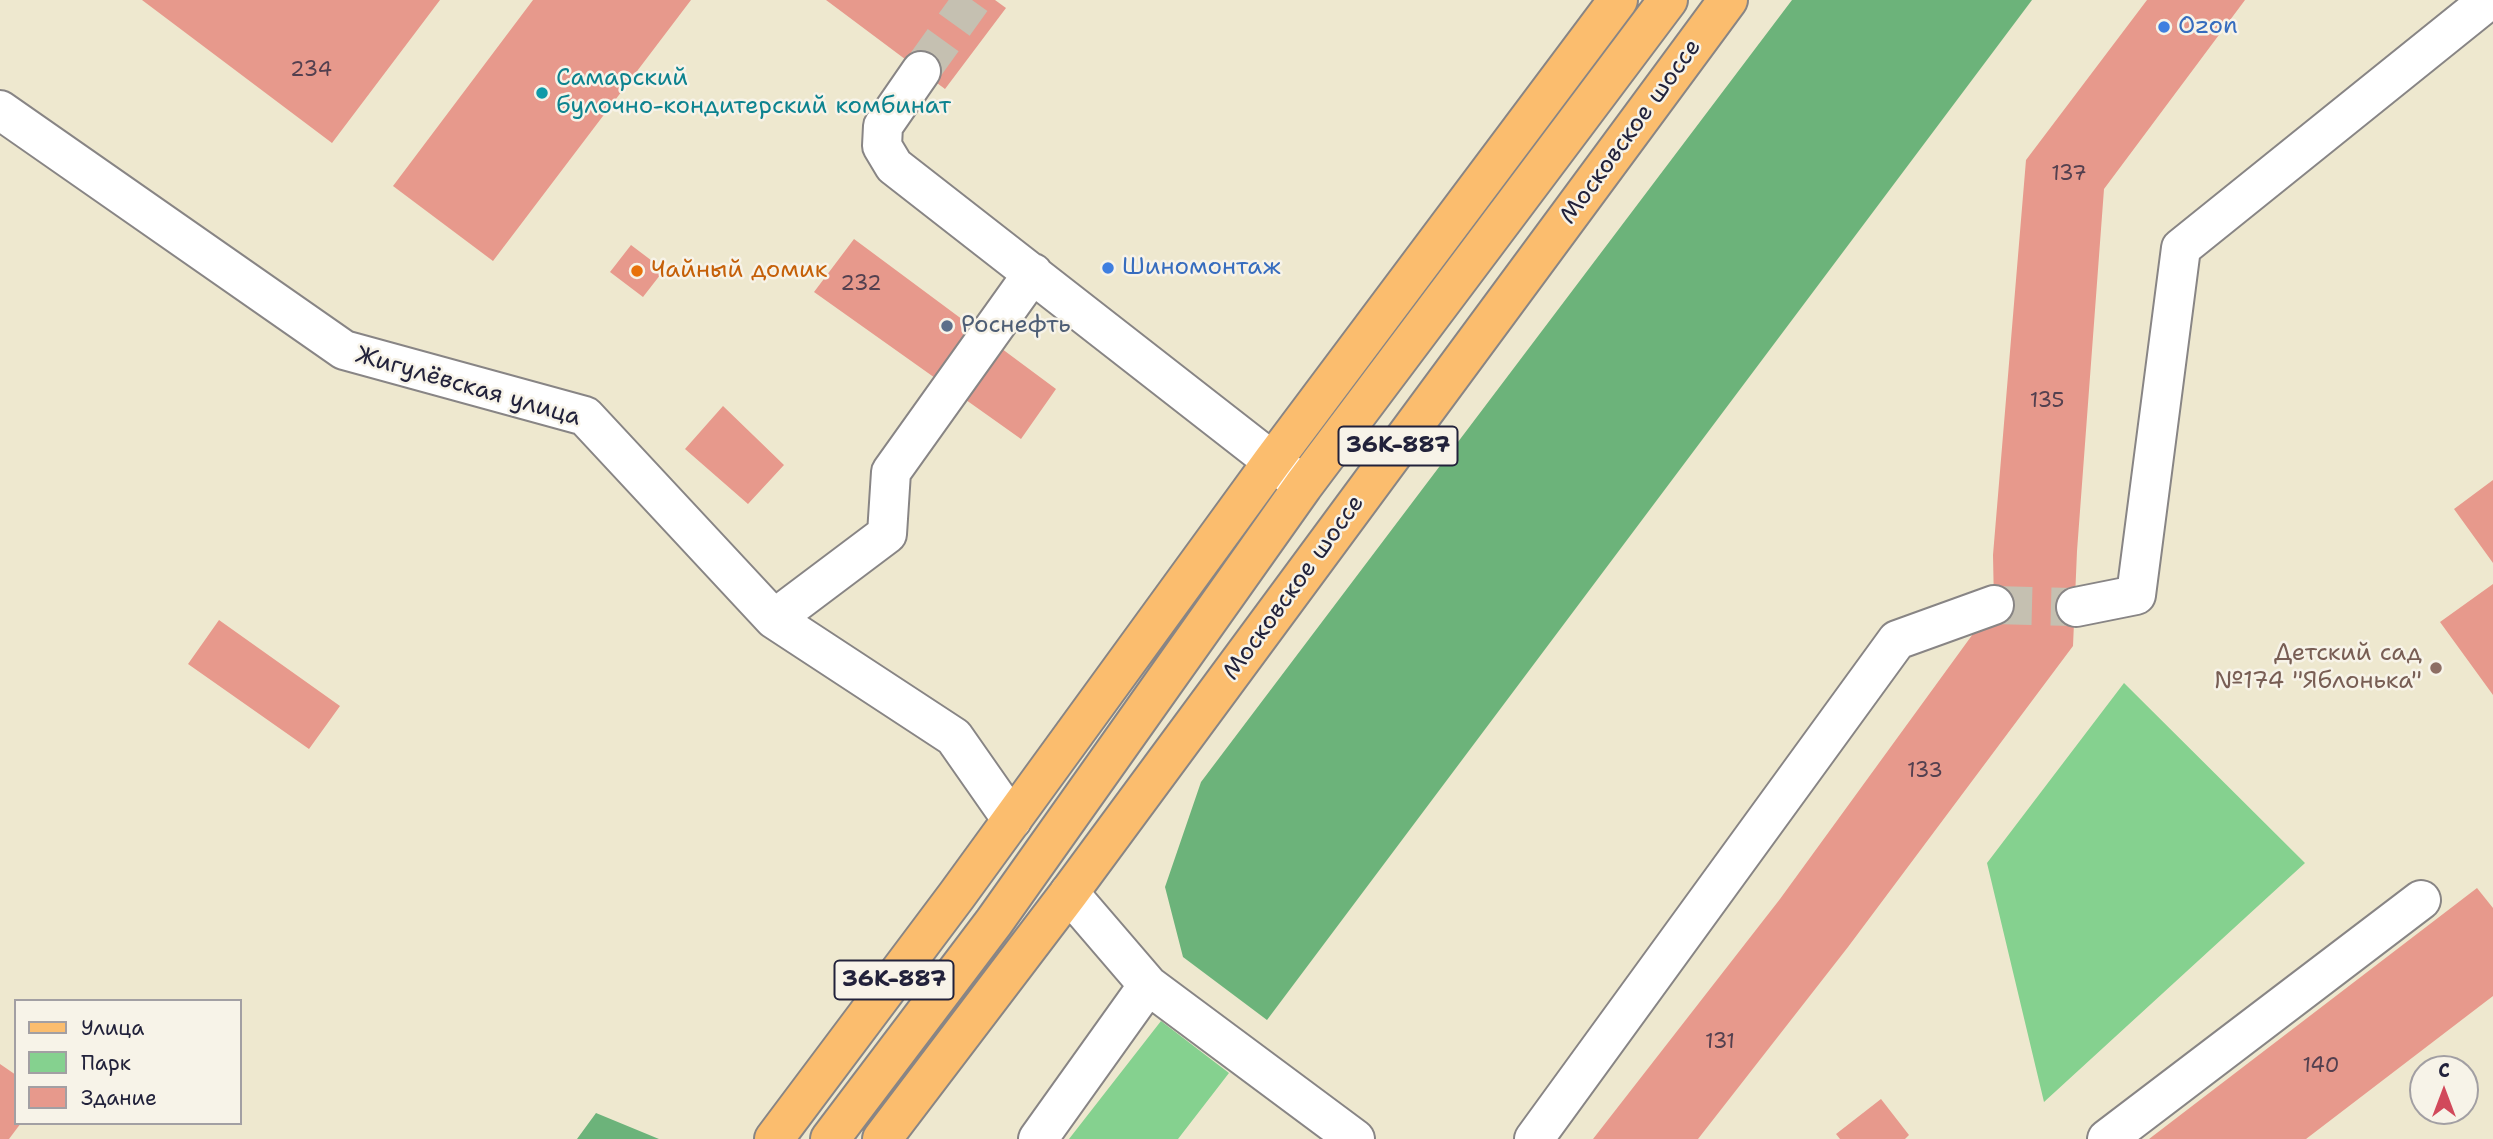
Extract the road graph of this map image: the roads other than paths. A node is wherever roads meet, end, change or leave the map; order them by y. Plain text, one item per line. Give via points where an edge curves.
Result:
1 (1618, 0) edge
2 (1668, 0) edge
3 (1728, 0) edge
4 (2489, 0) edge
5 (921, 71) tunnel mouth
6 (0, 110) edge
7 (1033, 273) junction
8 (1272, 462) junction
9 (1303, 486) junction
10 (1994, 605) tunnel mouth
11 (2076, 607) tunnel mouth
12 (774, 619) junction
13 (1012, 820) junction
14 (1038, 858) junction
15 (1069, 893) junction
16 (2421, 900) dead end
17 (1149, 985) junction
18 (774, 1139) edge
19 (830, 1139) edge
20 (881, 1139) edge
21 (1038, 1139) edge
22 (1355, 1139) edge
23 (1534, 1139) edge
24 (2107, 1139) edge

1 - 8 main road, 36К-887
2 - 9 main road, Московское шоссе / 36К-887
3 - 15 main road, Московское шоссе / 36К-887
4 - 11 street via 2181,248 2136,595
5 - 7 street via 883,126 882,146 894,166
6 - 12 street, Жигулёвская улица via 344,350 584,416
7 - 8 street
7 - 12 street via 891,472 887,534
8 - 9 street
8 - 13 main road, 36К-887
9 - 14 main road, Московское шоссе / 36К-887
10 - 23 street via 1897,640
12 - 13 street, Жигулёвская улица via 954,737
13 - 14 main road, Жигулёвская улица
13 - 18 main road, 36К-887
14 - 15 main road, Жигулёвская улица
14 - 19 main road, Московское шоссе / 36К-887
15 - 17 street
15 - 20 main road, Московское шоссе / 36К-887
16 - 24 street
17 - 21 street
17 - 22 street

